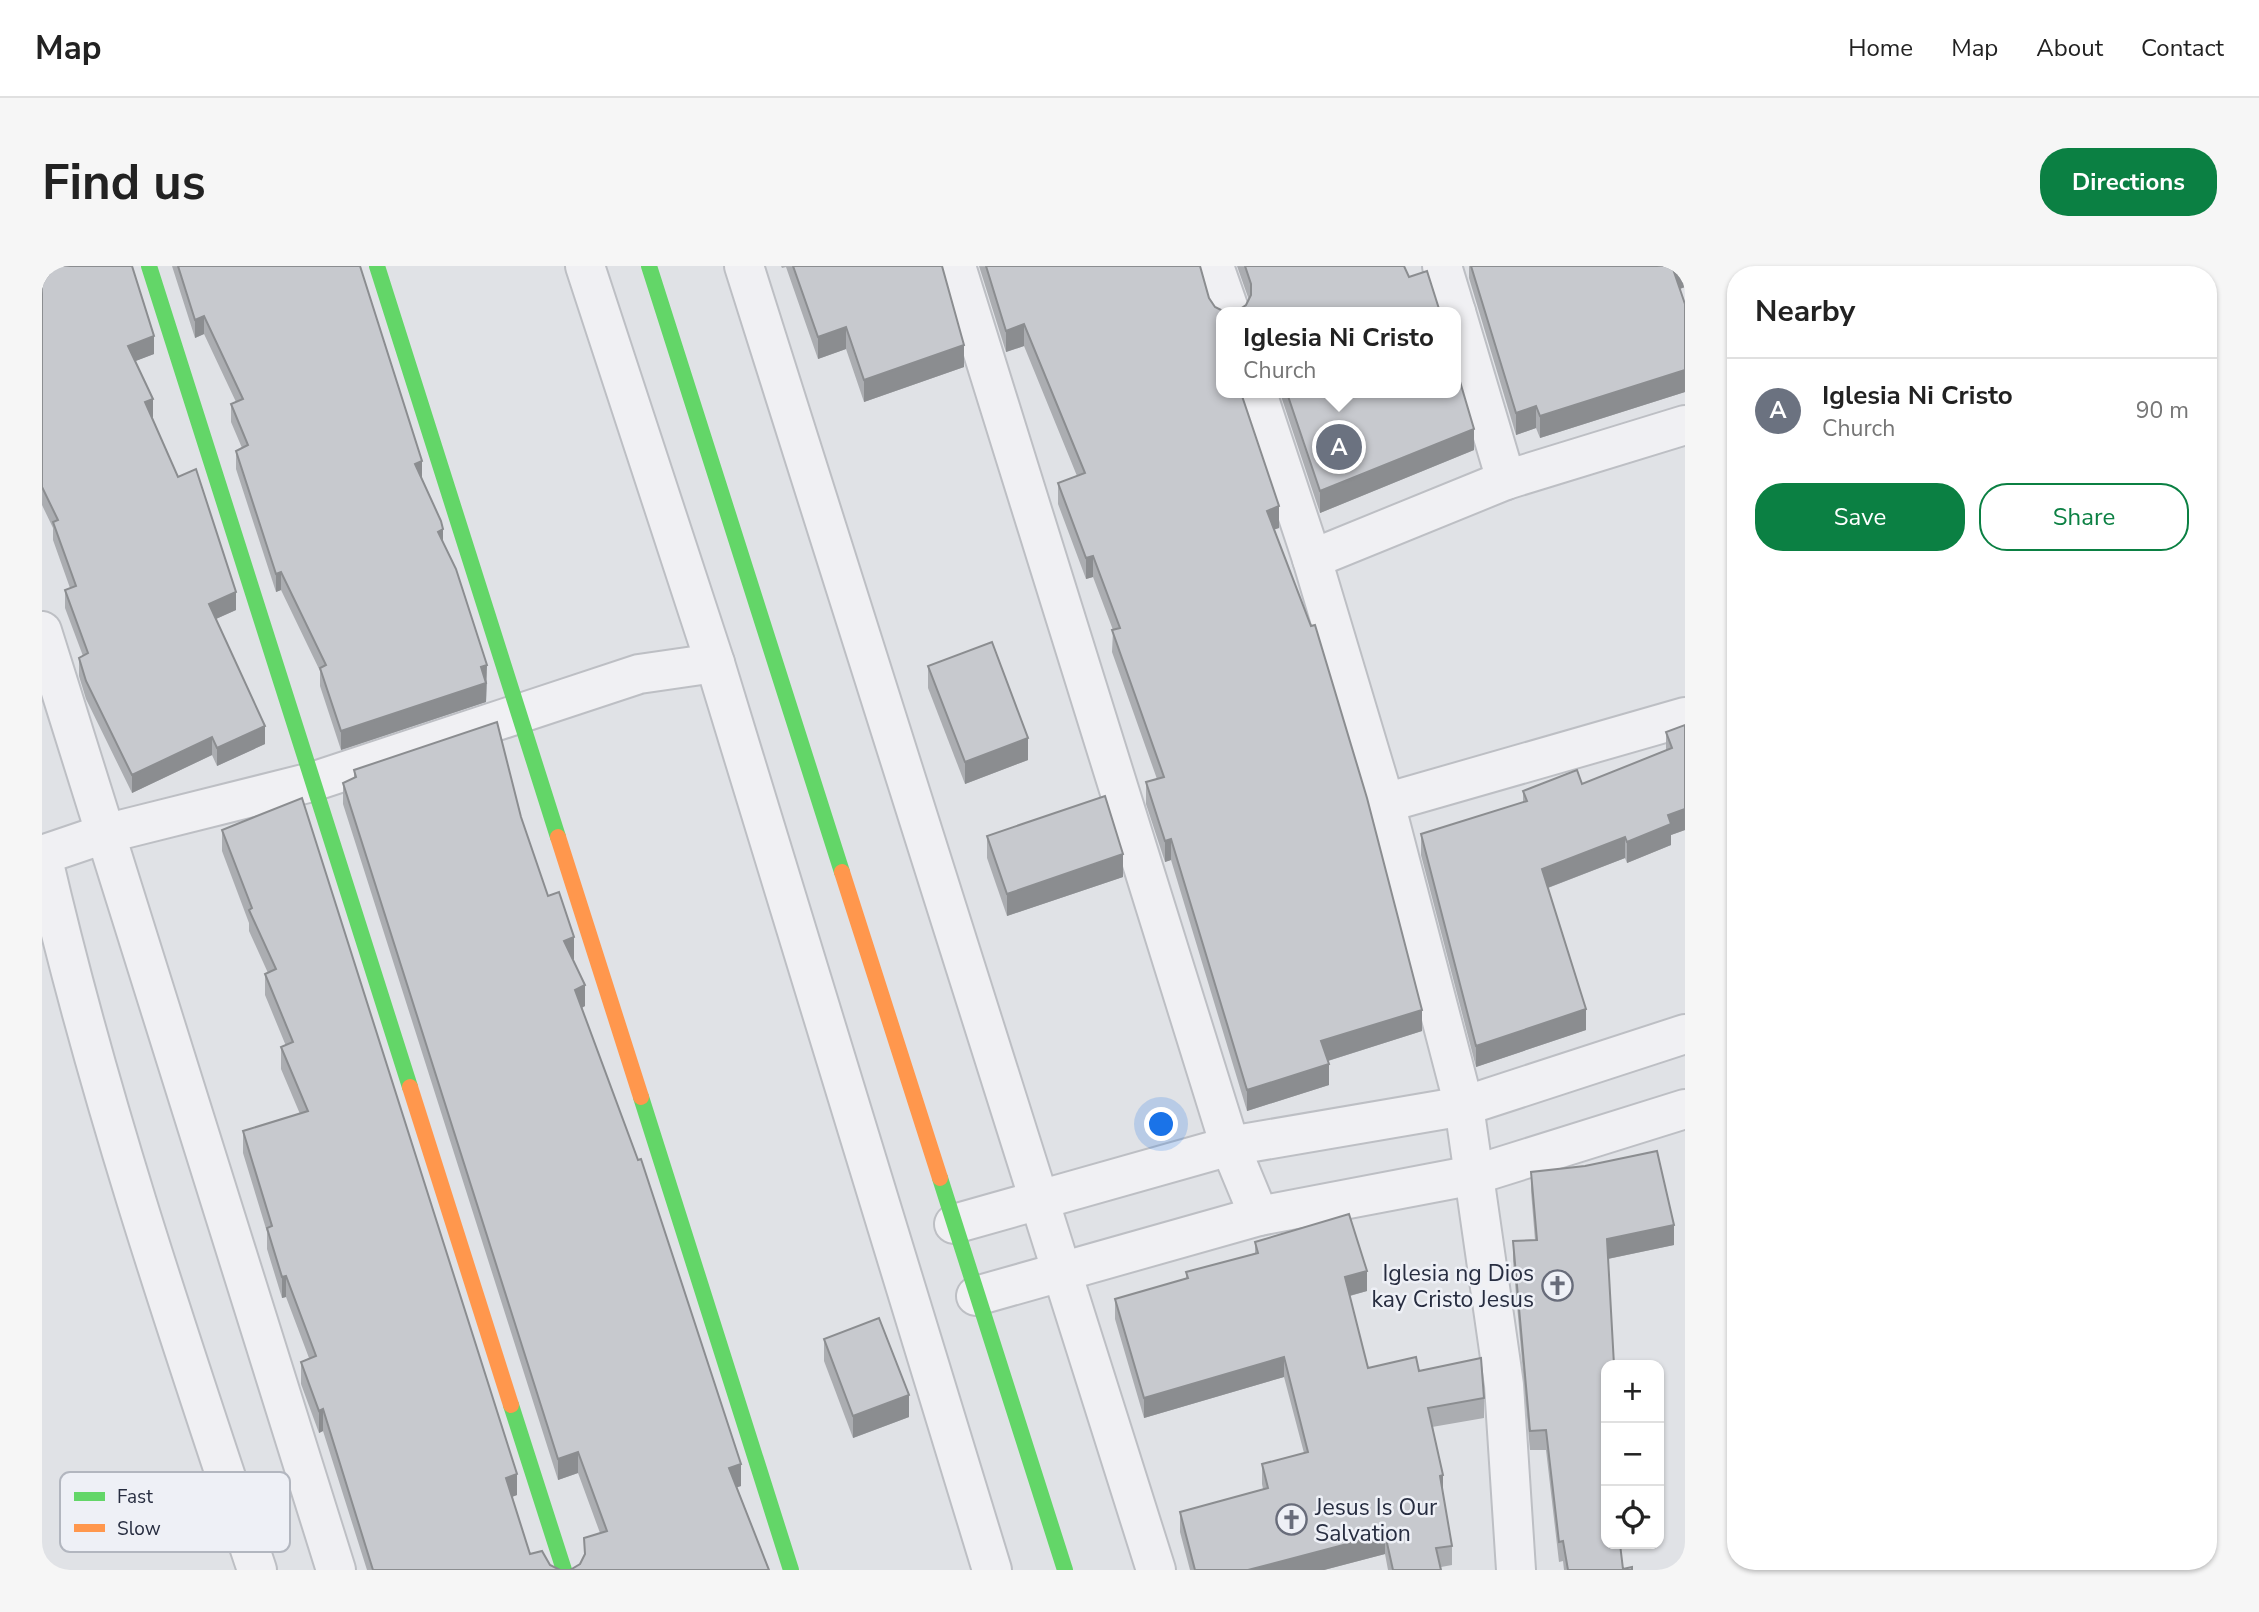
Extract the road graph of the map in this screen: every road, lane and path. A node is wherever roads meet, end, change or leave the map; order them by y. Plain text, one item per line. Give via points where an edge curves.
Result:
1 (149, 266) edge
2 (377, 266) edge
3 (585, 266) edge
4 (649, 266) edge
5 (744, 266) edge
6 (956, 266) edge
7 (1214, 266) edge
8 (1442, 266) edge
9 (1228, 307) edge
10 (1454, 307) edge
11 (1461, 328) edge
12 (1259, 398) edge
13 (1685, 425) edge
14 (1507, 480) junction
15 (1312, 559) junction
16 (42, 631) edge
17 (715, 663) junction
18 (517, 714) junction
19 (1685, 717) edge
20 (312, 782) junction
21 (1385, 803) junction
22 (104, 834) junction
23 (42, 855) edge
24 (1685, 1034) edge
25 (1464, 1106) junction
26 (1685, 1109) edge
27 (1230, 1146) junction
28 (1474, 1175) junction
29 (1040, 1200) junction
30 (1259, 1216) junction
31 (954, 1224) junction
32 (1064, 1271) junction
33 (976, 1296) junction
34 (225, 1472) edge
35 (251, 1552) edge
36 (257, 1570) edge
37 (336, 1570) edge
38 (564, 1570) edge
39 (791, 1570) edge
40 (992, 1570) edge
41 (1065, 1570) edge
42 (1156, 1570) edge
43 (1516, 1570) edge

1 - 20 street
2 - 18 street
3 - 17 street
4 - 31 street
5 - 29 street
6 - 27 street
7 - 9 street
8 - 10 street
11 - 14 street
12 - 15 street
13 - 14 street
14 - 15 street
15 - 21 street
16 - 22 street
17 - 18 street via 639,674
17 - 40 street
18 - 20 street
18 - 39 street
19 - 21 street
20 - 22 street
20 - 38 street
21 - 25 street
22 - 23 street
22 - 37 street
23 - 34 street via 67,963 136,1203
24 - 25 street
25 - 27 street
25 - 28 street
26 - 28 street
27 - 29 street
27 - 30 street
28 - 30 street
28 - 43 street via 1504,1385
29 - 31 street
29 - 32 street
30 - 32 street
31 - 33 street
32 - 33 street
32 - 42 street
33 - 41 street
35 - 36 street

